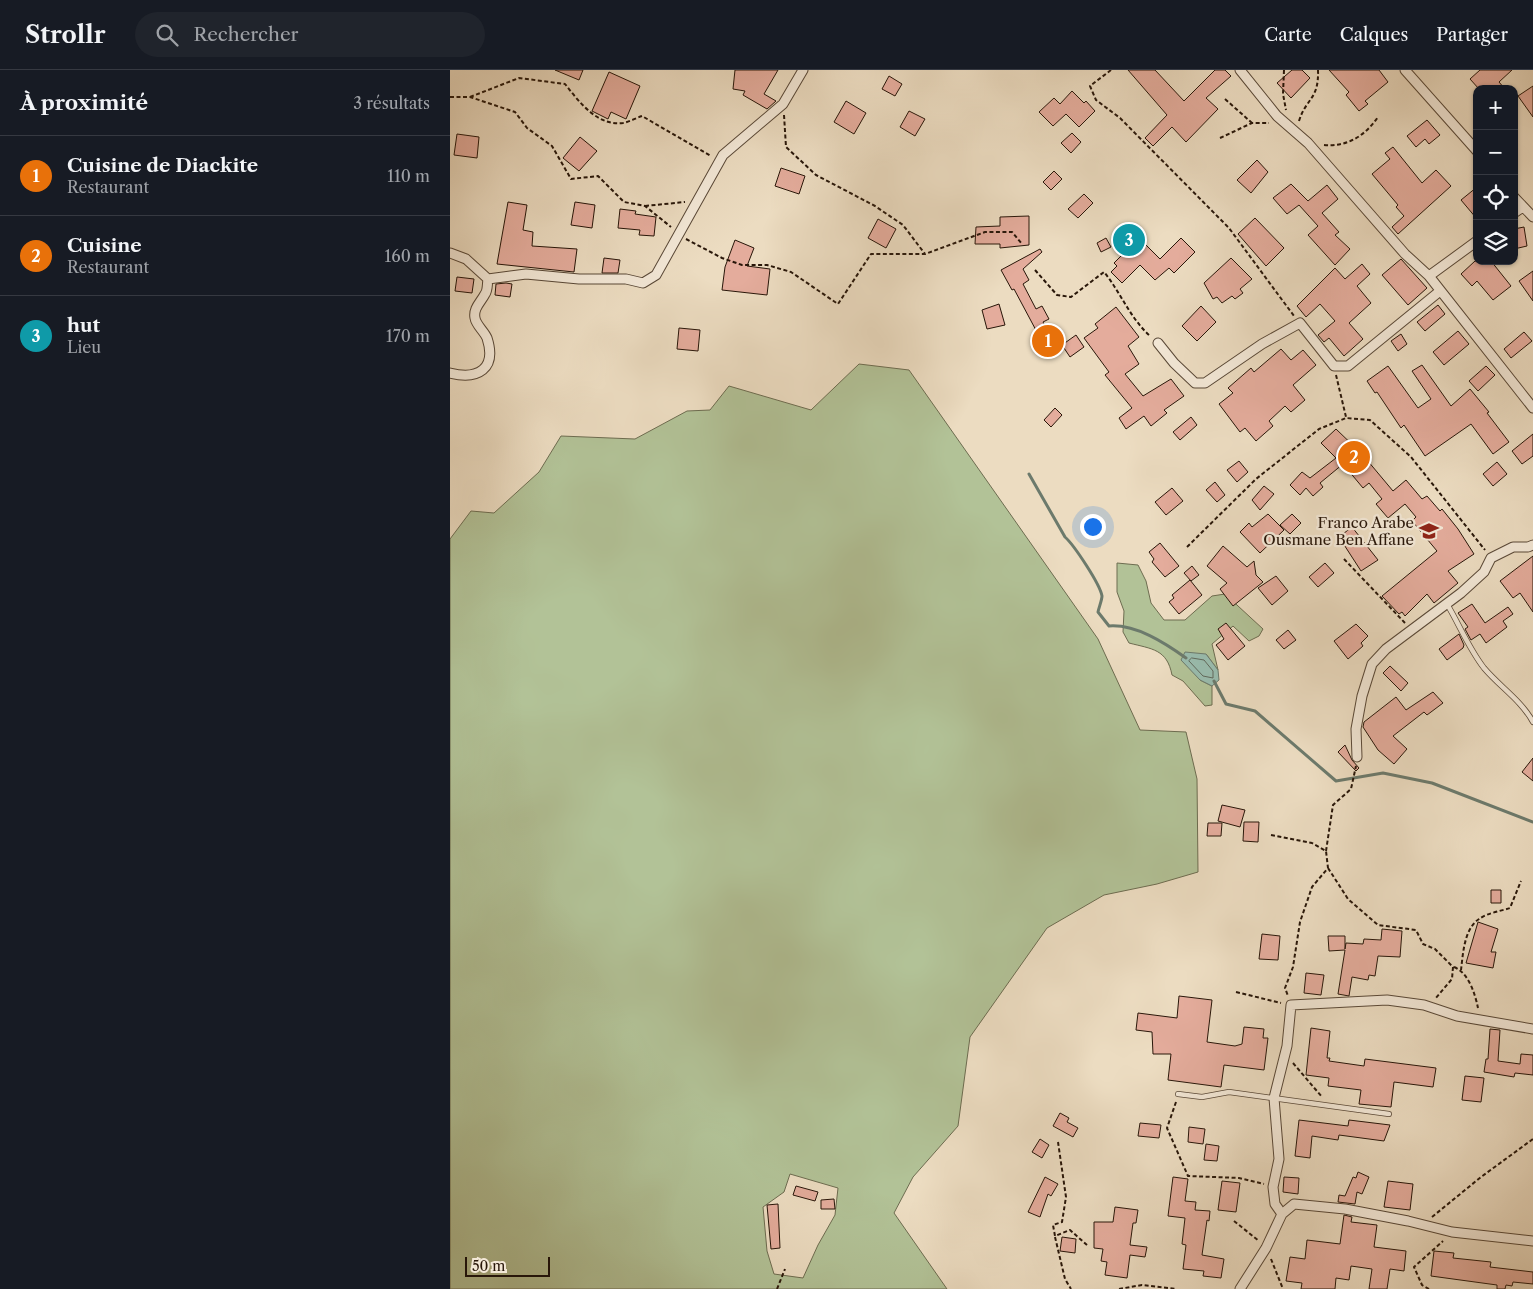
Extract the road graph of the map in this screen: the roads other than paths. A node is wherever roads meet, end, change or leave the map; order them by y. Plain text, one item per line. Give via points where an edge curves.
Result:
1 (803, 70) edge
2 (1240, 70) edge
3 (1404, 70) edge
4 (1473, 147) edge
5 (1518, 201) edge
6 (1523, 207) junction
7 (1518, 210) edge
8 (1533, 217) edge
9 (1473, 244) edge
10 (450, 253) edge
11 (1429, 276) junction
12 (488, 279) junction
13 (1440, 291) junction
14 (1158, 343) road end
15 (450, 373) edge
16 (1533, 408) edge
17 (1533, 545) edge
18 (1447, 604) junction
19 (1533, 722) edge
20 (1357, 757) road end
21 (1533, 1029) edge
22 (1178, 1094) road end
23 (1274, 1098) junction
24 (1389, 1114) dead end
25 (1282, 1214) junction
26 (1533, 1241) edge
27 (1240, 1289) edge

1 - 12 street via 783,104 723,155 656,275 643,283 626,279 526,274
2 - 11 street via 1247,82 1308,143 1405,254
3 - 4 street
5 - 6 street
6 - 7 street
6 - 8 street
9 - 11 street
10 - 12 street via 466,259
11 - 13 street
12 - 15 street via 486,293 476,307 475,318 486,337 490,355 488,365 470,376
13 - 14 street via 1348,366 1334,366 1300,323 1262,344 1206,383 1194,384
13 - 16 street
17 - 18 street via 1513,547 1491,558 1484,572
18 - 19 lane via 1482,666 1524,706
18 - 20 street via 1386,649 1372,664 1356,729
21 - 23 street via 1388,1000 1291,1005 1285,1057
22 - 23 lane via 1202,1097 1229,1092
23 - 24 lane
23 - 25 street via 1279,1159 1273,1187 1275,1204
25 - 26 street via 1294,1204 1345,1210 1452,1232
25 - 27 street via 1266,1248

